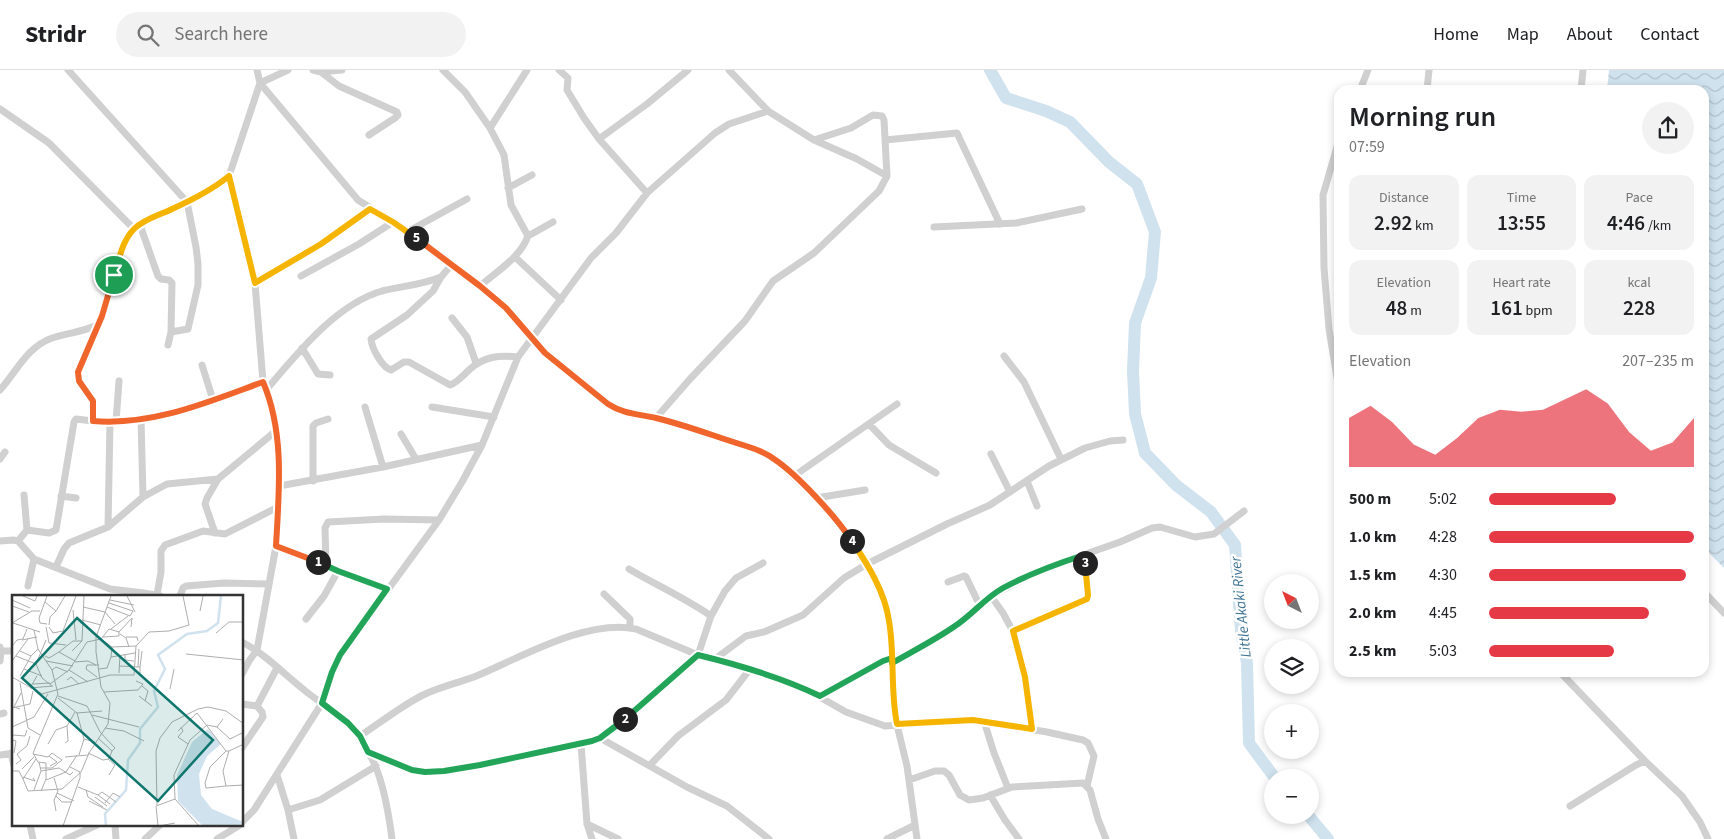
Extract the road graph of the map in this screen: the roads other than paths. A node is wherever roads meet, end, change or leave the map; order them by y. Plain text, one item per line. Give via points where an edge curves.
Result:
1 (68, 70) edge
2 (257, 70) edge
3 (288, 70) edge
4 (342, 70) edge
5 (443, 70) edge
6 (527, 70) edge
7 (559, 70) edge
8 (688, 70) edge
9 (729, 70) edge
10 (1368, 70) edge
11 (1429, 70) edge
12 (1583, 70) edge
13 (317, 71) edge
14 (260, 83) junction
15 (1362, 85) edge
16 (1428, 85) edge
17 (1582, 85) edge
18 (0, 110) edge
19 (768, 111) junction
20 (490, 128) junction
21 (369, 135) dead end
22 (599, 139) junction
23 (814, 140) junction
24 (885, 140) junction
25 (1334, 157) edge
26 (532, 175) dead end
27 (229, 176) junction
28 (887, 176) junction
29 (508, 188) junction
30 (647, 194) junction
31 (467, 199) dead end
32 (187, 202) junction
33 (1082, 208) dead end
34 (370, 209) junction
35 (393, 222) junction
36 (553, 222) dead end
37 (1000, 224) junction
38 (137, 227) junction
39 (934, 227) dead end
40 (407, 232) junction
41 (528, 236) junction
42 (515, 256) junction
43 (452, 264) junction
44 (301, 276) dead end
45 (442, 277) junction
46 (255, 283) junction
47 (480, 286) junction
48 (561, 300) junction
49 (452, 318) dead end
50 (97, 324) junction
51 (171, 332) junction
52 (533, 338) junction
53 (168, 345) dead end
54 (302, 348) junction
55 (1004, 356) dead end
56 (518, 357) junction
57 (1334, 362) edge
58 (476, 363) junction
59 (202, 365) dead end
60 (330, 375) dead end
61 (119, 381) dead end
62 (263, 382) junction
63 (0, 390) edge
64 (266, 390) junction
65 (214, 400) junction
66 (897, 404) dead end
67 (365, 407) dead end
68 (432, 407) dead end
69 (494, 417) junction
70 (656, 418) junction
71 (141, 419) junction
72 (328, 419) dead end
73 (93, 421) junction
74 (113, 422) junction
75 (869, 424) junction
76 (277, 430) junction
77 (401, 434) dead end
78 (1123, 440) dead end
79 (482, 445) junction
80 (5, 452) dead end
81 (990, 454) dead end
82 (416, 459) junction
83 (1061, 459) junction
84 (0, 460) edge
85 (383, 467) junction
86 (936, 474) dead end
87 (794, 476) junction
88 (218, 478) junction
89 (313, 480) junction
90 (1027, 481) junction
91 (279, 486) junction
92 (865, 490) dead end
93 (1010, 492) junction
94 (24, 495) dead end
95 (61, 496) junction
96 (143, 497) junction
97 (76, 498) dead end
98 (816, 498) junction
99 (1037, 506) dead end
100 (278, 507) junction
101 (1242, 513) dead end
102 (439, 520) junction
103 (108, 527) junction
104 (27, 530) junction
105 (215, 533) junction
106 (0, 541) edge
107 (18, 541) junction
108 (276, 546) junction
109 (1084, 555) junction
110 (34, 559) junction
111 (762, 563) dead end
112 (867, 564) junction
113 (326, 565) junction
114 (56, 567) junction
115 (629, 569) dead end
116 (338, 571) junction
117 (948, 582) dead end
118 (269, 584) junction
119 (28, 586) dead end
120 (387, 589) junction
121 (110, 593) edge
122 (604, 594) dead end
123 (142, 595) edge
124 (158, 595) edge
125 (180, 595) edge
126 (991, 596) junction
127 (1709, 597) edge
128 (980, 606) junction
129 (1724, 613) edge
130 (711, 616) junction
131 (306, 619) dead end
132 (630, 628) junction
133 (1013, 631) junction
134 (244, 643) edge
135 (1, 649) edge
136 (257, 650) junction
137 (698, 655) junction
138 (715, 659) junction
139 (0, 661) edge
140 (892, 661) junction
141 (276, 668) junction
142 (750, 669) junction
143 (244, 670) edge
144 (1565, 677) edge
145 (820, 696) junction
146 (322, 703) junction
147 (244, 704) edge
148 (257, 706) junction
149 (984, 721) junction
150 (897, 724) junction
151 (1032, 729) junction
152 (360, 736) junction
153 (600, 738) junction
154 (581, 744) junction
155 (244, 745) edge
156 (368, 752) junction
157 (12, 753) edge
158 (0, 755) edge
159 (1646, 761) junction
160 (650, 765) junction
161 (376, 766) junction
162 (278, 775) junction
163 (909, 780) junction
164 (1087, 786) junction
165 (1008, 788) junction
166 (990, 795) junction
167 (1570, 806) dead end
168 (288, 810) junction
169 (244, 820) edge
170 (587, 824) junction
171 (915, 825) junction
172 (30, 826) edge
173 (95, 826) edge
174 (115, 826) edge
175 (159, 826) edge
176 (238, 826) edge
177 (33, 839) edge
178 (66, 839) edge
179 (116, 839) edge
180 (145, 839) edge
181 (217, 839) edge
182 (294, 839) edge
183 (392, 839) edge
184 (592, 839) edge
185 (618, 839) edge
186 (769, 839) edge
187 (887, 839) edge
188 (917, 839) edge
189 (1019, 839) edge
190 (1106, 839) edge
191 (1708, 839) edge

1 - 32 street
2 - 14 street
3 - 14 street
4 - 13 street
5 - 20 street via 465,92
6 - 20 street
7 - 22 street via 568,78 567,90
8 - 22 street
9 - 19 street
10 - 15 street
11 - 16 street
12 - 17 street
13 - 21 street via 339,86 397,112 395,118
14 - 27 street
14 - 34 street via 349,190
18 - 38 street via 49,143
19 - 23 street
19 - 30 street via 729,124 715,133
20 - 29 street via 504,155
22 - 30 street
23 - 24 street via 852,128 878,114 884,120
23 - 28 street
24 - 28 street
24 - 37 street via 957,133
25 - 57 street via 1323,195 1324,268
26 - 29 street
27 - 32 street
27 - 46 street
28 - 70 street via 879,191 814,253 773,281 745,321
29 - 41 street via 511,205
30 - 48 street via 591,258
31 - 40 street
32 - 38 street
32 - 51 street via 196,247 198,285 188,329
33 - 37 street
34 - 35 street
34 - 46 street via 321,244
35 - 40 street
35 - 44 street via 352,249
36 - 41 street
37 - 39 street
38 - 50 street via 120,254
38 - 51 street via 158,276 172,284
40 - 43 street
41 - 42 street
42 - 47 street
42 - 48 street
43 - 45 street
43 - 47 street
45 - 54 street via 362,298
45 - 58 street via 407,315 374,336 371,343 389,370 409,362 450,385
46 - 62 street
47 - 52 street via 506,308
48 - 52 street
49 - 58 street via 466,337
50 - 63 street via 90,329 53,338 31,350
50 - 73 street via 78,372 78,378 93,401
51 - 53 street
52 - 56 street
52 - 70 street via 567,372 617,410
54 - 60 street via 318,374
54 - 64 street
55 - 83 street via 1024,382
56 - 58 street via 496,356
56 - 69 street
59 - 65 street
61 - 74 street
62 - 64 street
62 - 65 street
64 - 76 street
65 - 71 street via 173,414
66 - 75 street
67 - 85 street
68 - 69 street
69 - 79 street
70 - 87 street via 760,451 774,458
71 - 74 street
71 - 96 street
72 - 89 street via 312,426
73 - 74 street
73 - 95 street via 76,419 74,422
74 - 103 street
75 - 86 street via 889,445
75 - 87 street
76 - 88 street
76 - 91 street
77 - 82 street
78 - 83 street via 1085,448
79 - 82 street
79 - 102 street
80 - 84 street
81 - 93 street
82 - 85 street
83 - 90 street
85 - 89 street
87 - 98 street
88 - 96 street via 167,484
88 - 105 street via 205,504
89 - 91 street
90 - 93 street
90 - 99 street
91 - 100 street
92 - 98 street
93 - 112 street
94 - 104 street
95 - 97 street
95 - 104 street via 56,530 49,533
96 - 103 street
98 - 112 street
100 - 105 street via 225,534
100 - 108 street
101 - 109 street via 1214,534 1195,537 1160,527 1152,528
102 - 113 street via 328,522 325,528
102 - 120 street
103 - 114 street via 69,543
104 - 107 street
105 - 124 street via 203,531 162,547
106 - 107 street
107 - 110 street
108 - 113 street
108 - 118 street
109 - 126 street via 1046,568
109 - 133 street via 1087,599
110 - 114 street
110 - 119 street
111 - 130 street via 736,578
112 - 138 street via 844,578 804,615 746,636
112 - 140 street via 889,620
113 - 116 street
114 - 121 street
115 - 130 street
116 - 120 street
116 - 131 street
117 - 128 street via 966,577
118 - 125 street via 186,586
118 - 136 street
120 - 146 street via 340,655
121 - 123 street
122 - 132 street via 630,619
126 - 128 street
126 - 133 street
127 - 129 street
128 - 140 street via 955,626
130 - 137 street
132 - 137 street
132 - 152 street via 586,632 533,650 422,696
133 - 151 street via 1025,677
134 - 136 street
135 - 139 street
136 - 141 street
136 - 143 street
137 - 138 street
137 - 153 street
138 - 142 street
140 - 145 street via 883,661
140 - 150 street
141 - 146 street
141 - 148 street
142 - 145 street
142 - 160 street via 726,700 678,736
144 - 159 street
145 - 150 street via 846,712 885,726
146 - 152 street
146 - 162 street
147 - 148 street
148 - 155 street via 262,717
149 - 150 street
149 - 151 street
149 - 165 street
150 - 163 street
151 - 164 street via 1083,740 1088,744 1094,756
152 - 156 street
153 - 154 street
153 - 160 street
154 - 156 street via 434,771 412,770
154 - 170 street
156 - 161 street
157 - 158 street
159 - 167 street
159 - 191 street via 1682,796
160 - 186 street via 727,806
161 - 168 street via 320,800
161 - 183 street via 388,807
162 - 168 street
162 - 169 street
163 - 166 street via 944,771 964,798 969,800
163 - 171 street
164 - 165 street via 1077,783
164 - 190 street
165 - 166 street
166 - 189 street
168 - 182 street
170 - 184 street
170 - 185 street
171 - 187 street
171 - 188 street
172 - 177 street
173 - 178 street
174 - 179 street
175 - 180 street
176 - 181 street

